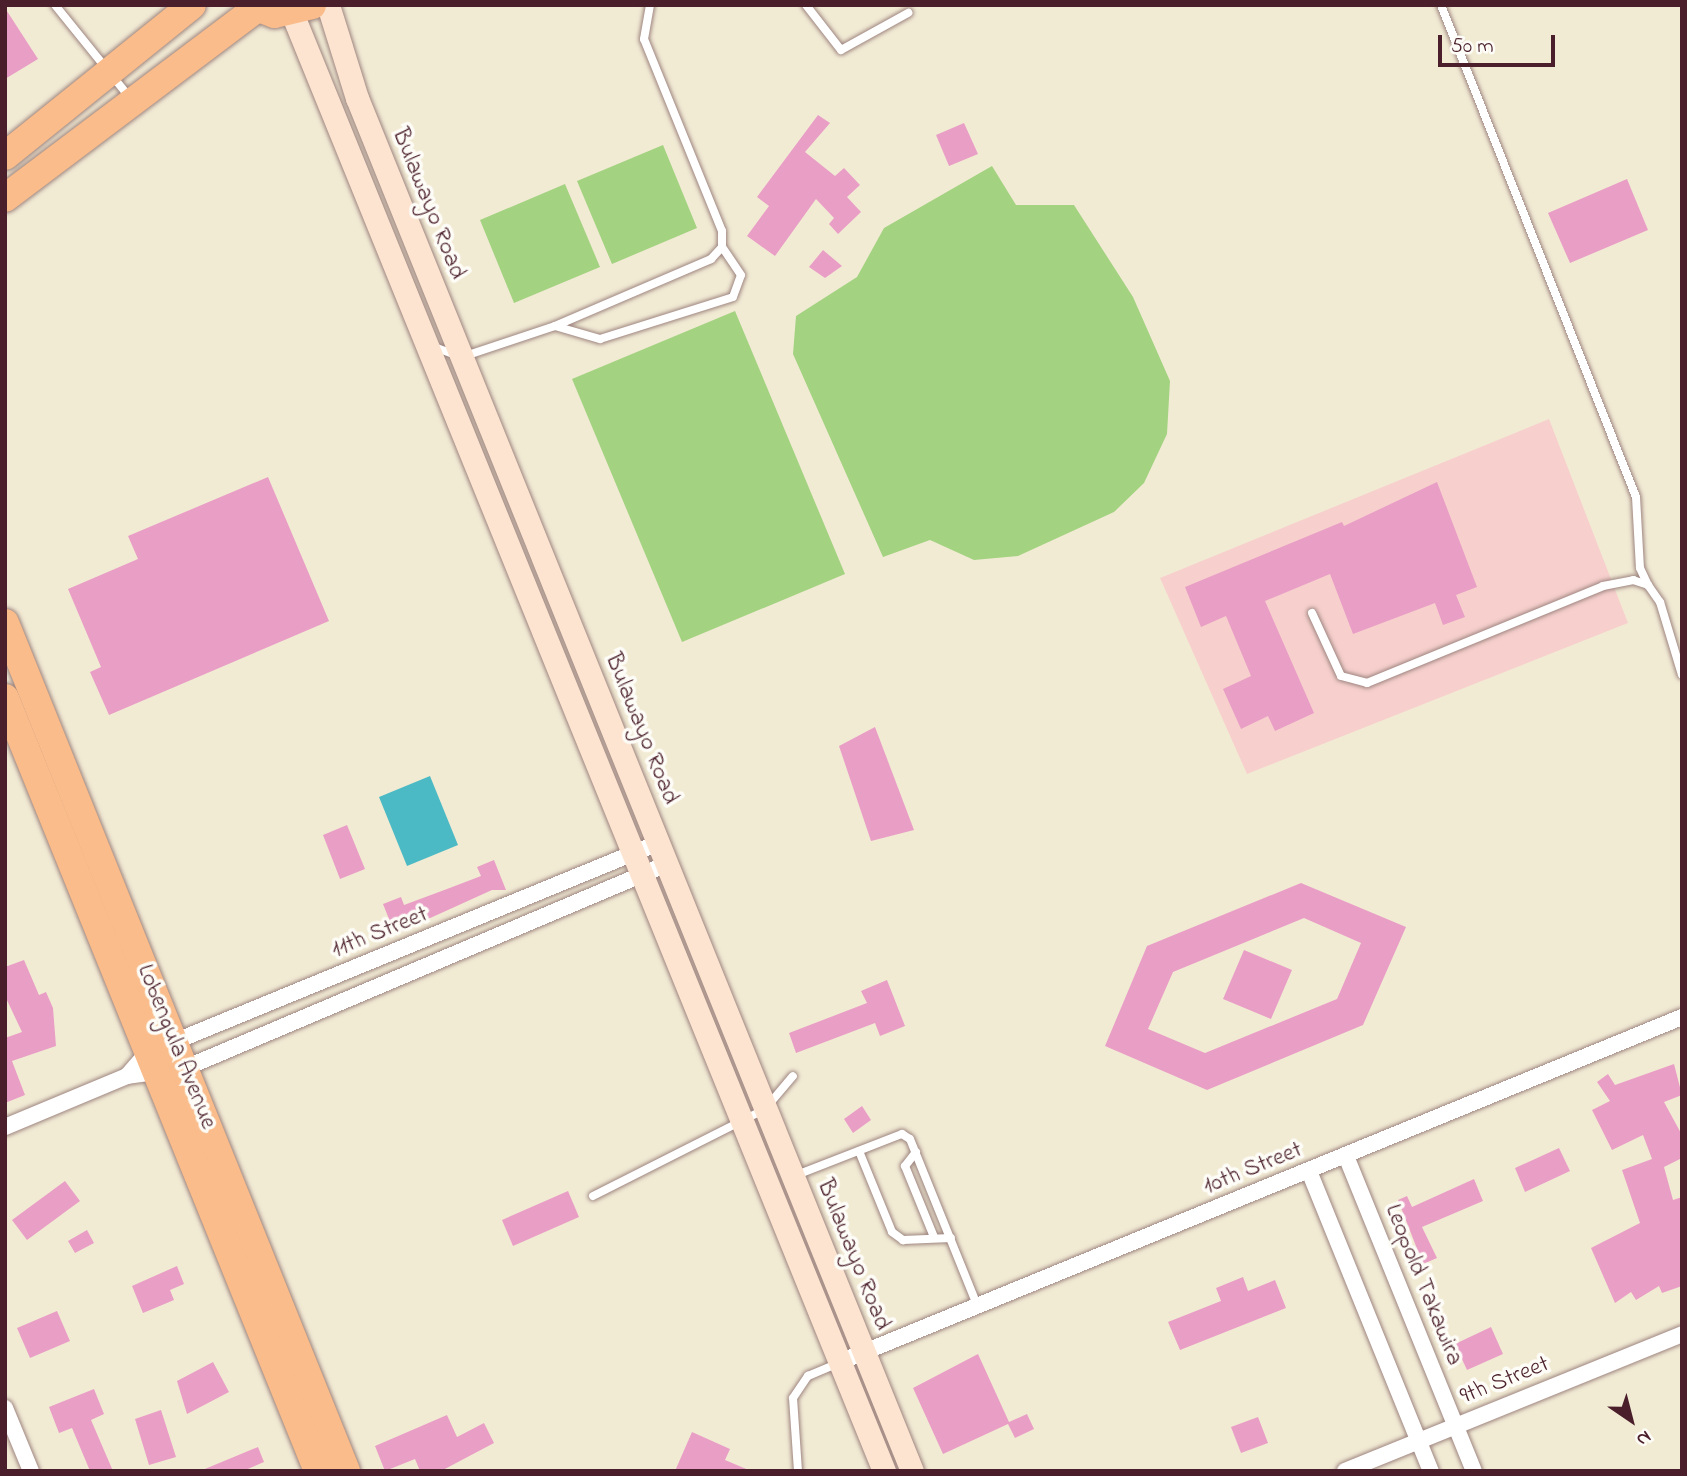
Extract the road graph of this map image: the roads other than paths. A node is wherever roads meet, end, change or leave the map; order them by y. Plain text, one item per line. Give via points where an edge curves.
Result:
1 (55, 5) edge
2 (192, 5) edge
3 (328, 5) edge
4 (650, 5) edge
5 (806, 5) edge
6 (1441, 5) edge
7 (254, 7) edge
8 (302, 9) edge
9 (908, 13) dead end
10 (111, 73) junction
11 (357, 99) junction
12 (131, 101) junction
13 (330, 113) junction
14 (5, 156) edge
15 (5, 198) edge
16 (722, 247) junction
17 (555, 326) junction
18 (422, 340) junction
19 (462, 356) junction
20 (443, 391) junction
21 (1648, 585) junction
22 (1312, 612) dead end
23 (5, 623) edge
24 (1682, 675) edge
25 (5, 698) edge
26 (662, 854) junction
27 (634, 866) junction
28 (1682, 1017) edge
29 (179, 1055) junction
30 (152, 1064) junction
31 (793, 1076) dead end
32 (765, 1109) junction
33 (739, 1122) junction
34 (5, 1127) edge
35 (859, 1151) junction
36 (916, 1152) junction
37 (1346, 1156) junction
38 (1309, 1171) junction
39 (794, 1176) junction
40 (593, 1196) dead end
41 (934, 1237) junction
42 (951, 1238) junction
43 (977, 1305) junction
44 (1682, 1334) edge
45 (864, 1352) junction
46 (841, 1362) junction
47 (5, 1408) edge
48 (1456, 1426) junction
49 (1418, 1441) junction
50 (31, 1471) edge
51 (318, 1471) edge
52 (346, 1471) edge
53 (798, 1471) edge
54 (884, 1471) edge
55 (912, 1471) edge
56 (1345, 1471) edge
57 (1431, 1471) edge
58 (1474, 1471) edge

1 - 10 lane
2 - 10 highway
3 - 11 street, Bulawayo Road
4 - 16 lane via 644,39 722,231
5 - 9 lane via 841,50
6 - 21 lane via 1636,498 1640,568
7 - 8 highway
7 - 12 highway
8 - 13 street
10 - 12 lane
10 - 14 highway
11 - 13 street
11 - 19 street, Bulawayo Road
12 - 15 highway
13 - 18 street
16 - 17 lane via 711,259
16 - 17 lane via 741,275 733,297 600,339
17 - 19 lane
18 - 19 lane
18 - 20 street
19 - 20 lane
19 - 26 street, Bulawayo Road
20 - 27 street
21 - 22 lane via 1633,580 1603,586 1354,684 1341,676
21 - 24 lane via 1660,602
23 - 29 highway, Lobengula Avenue
25 - 30 highway, Lobengula Avenue
26 - 27 street, 11th Street
26 - 27 street, 11th Street
26 - 32 street, Bulawayo Road
27 - 29 street, 11th Street
27 - 29 street, 11th Street
27 - 33 street
28 - 37 street, 10th Street
29 - 30 street, 11th Street
29 - 30 street, 11th Street
29 - 52 highway, Lobengula Avenue
30 - 34 street, 11th Street
30 - 51 highway, Lobengula Avenue
31 - 32 lane
32 - 33 lane
32 - 39 street, Bulawayo Road
33 - 40 lane
33 - 46 street
35 - 36 lane via 902,1134
35 - 39 lane
35 - 41 lane via 892,1232 903,1240
36 - 41 lane via 905,1166
36 - 42 lane
37 - 38 street, 10th Street
37 - 48 street, Leopold Takawira
38 - 43 street, 10th Street
38 - 49 street
39 - 45 street, Bulawayo Road
41 - 42 lane
42 - 43 lane
43 - 45 street, 10th Street
44 - 48 street, 9th Street
45 - 46 street, 10th Street
45 - 55 street, Bulawayo Road
46 - 53 lane via 808,1376 793,1398
46 - 54 street
47 - 50 street
48 - 49 street, 9th Street
48 - 58 street, Leopold Takawira
49 - 56 street, 9th Street
49 - 57 street

